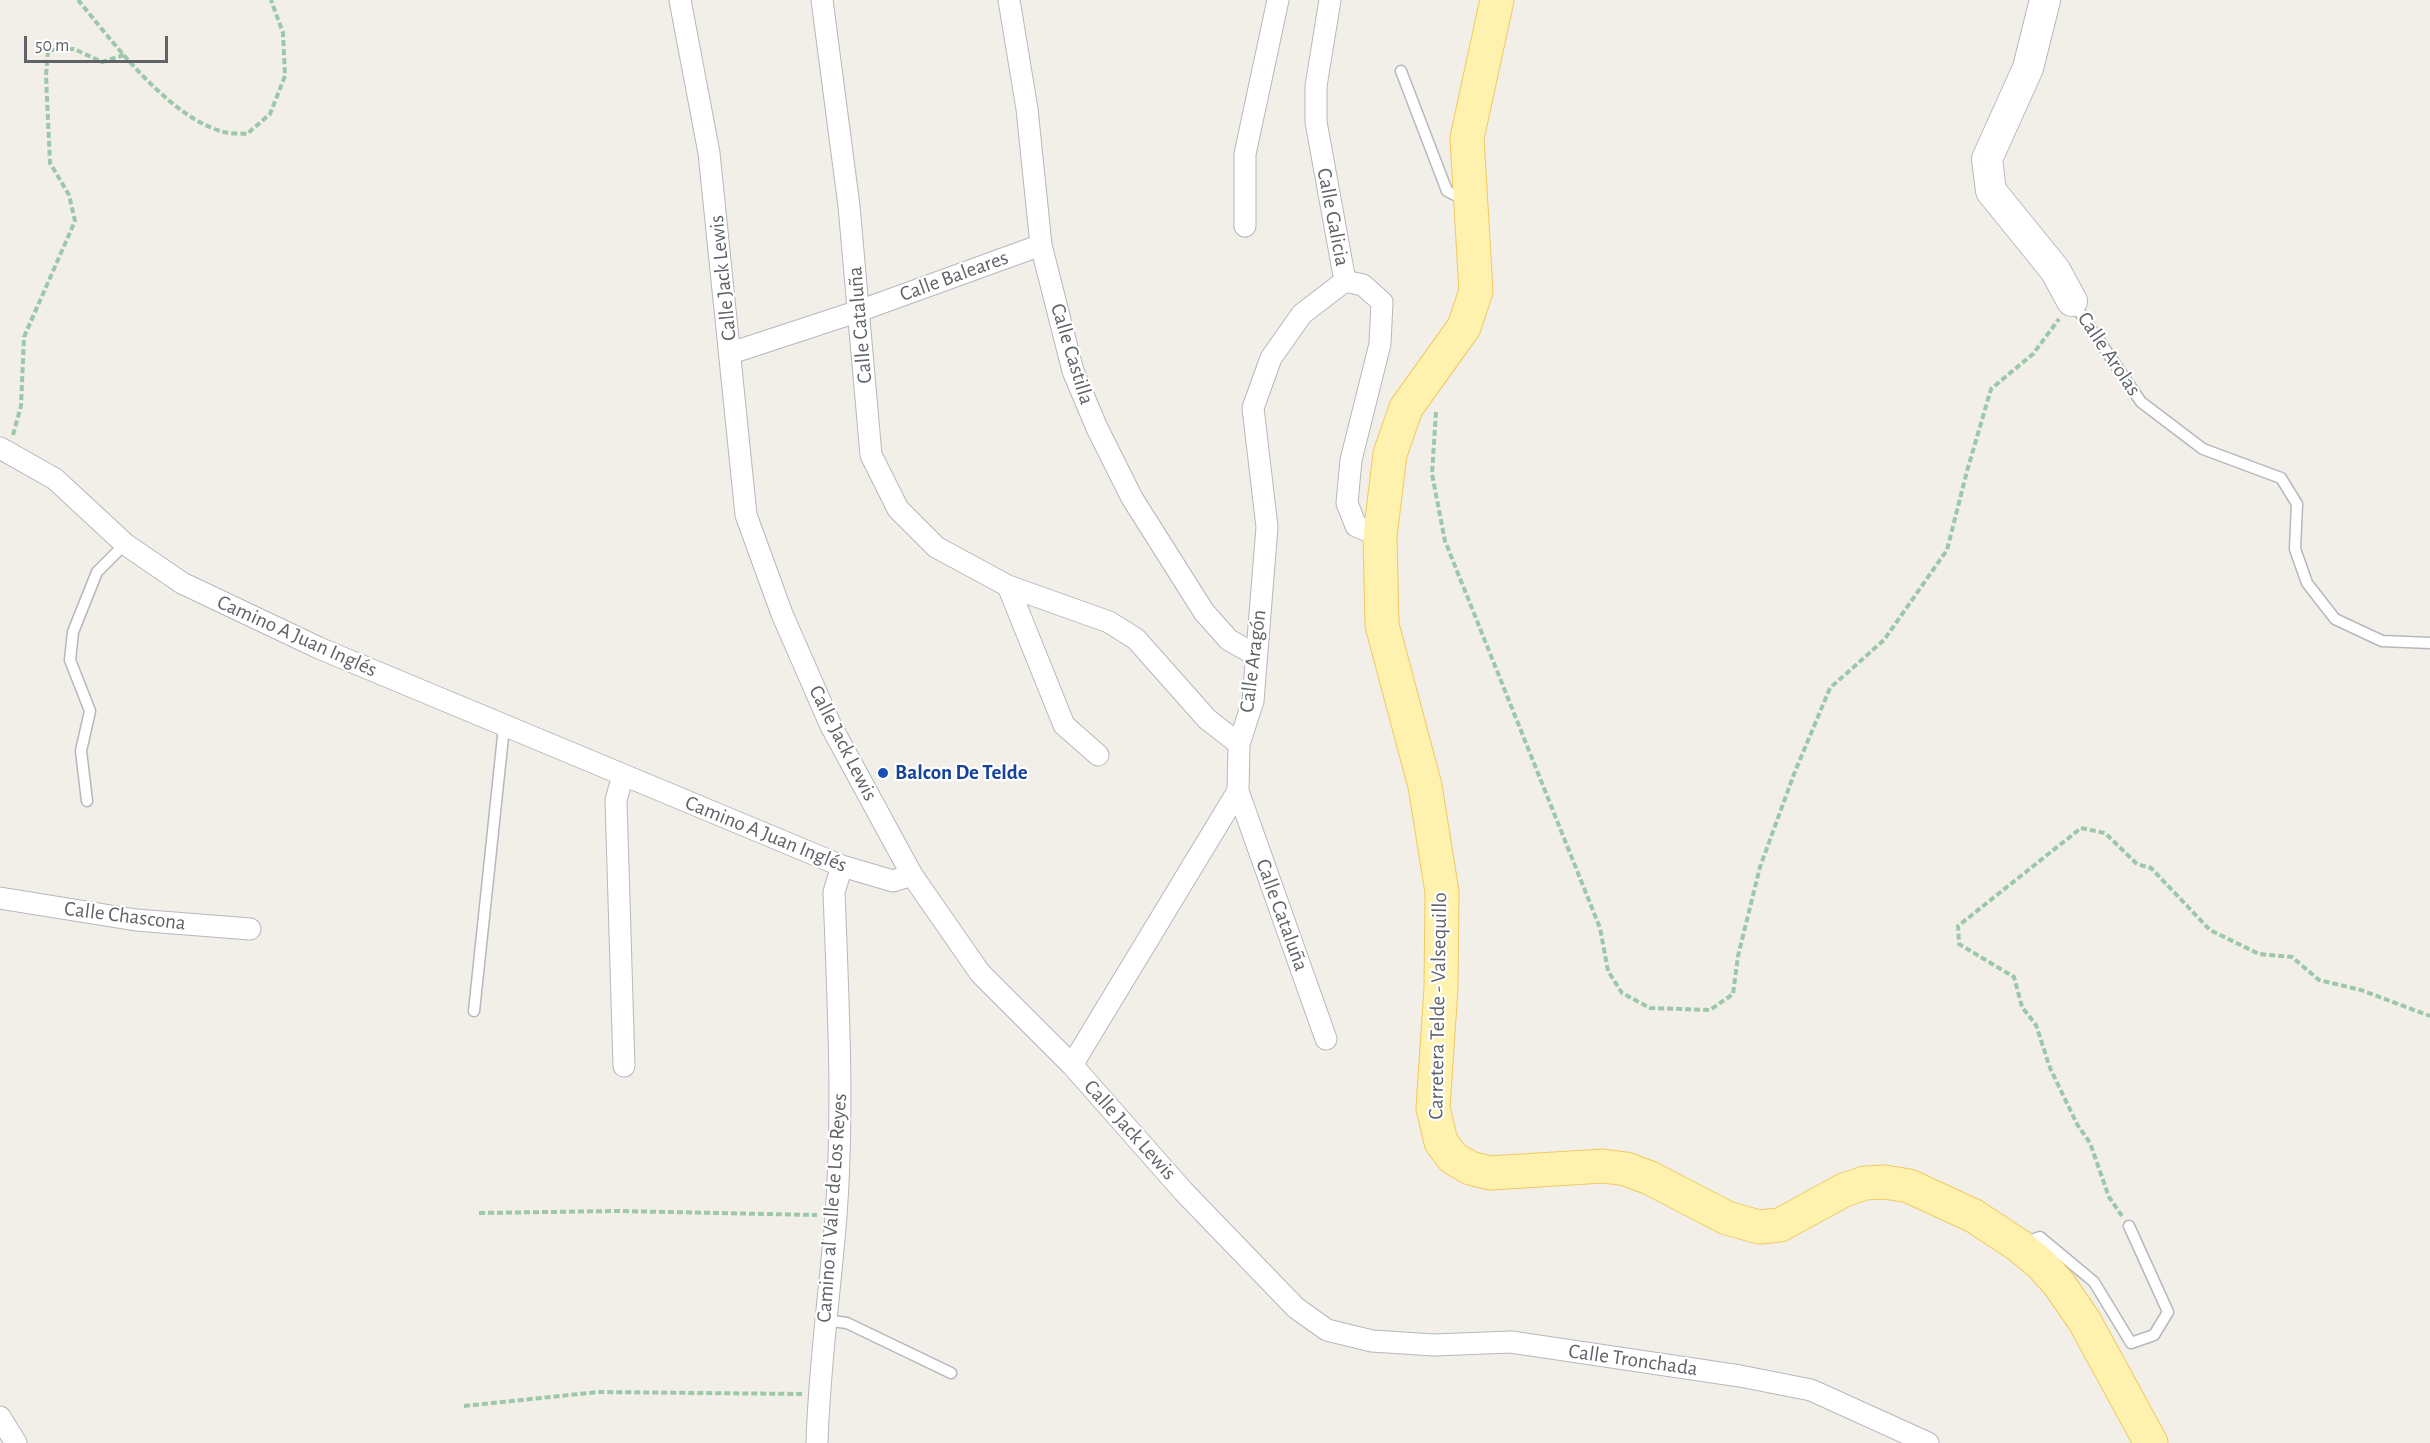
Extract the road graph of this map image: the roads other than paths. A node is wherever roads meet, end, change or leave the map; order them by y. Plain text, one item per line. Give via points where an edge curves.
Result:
1 (680, 0) edge
2 (822, 0) edge
3 (1009, 0) edge
4 (1278, 0) edge
5 (1330, 0) edge
6 (1497, 0) edge
7 (2045, 0) edge
8 (1401, 71) dead end
9 (1471, 203) junction
10 (1245, 226) dead end
11 (1041, 244) junction
12 (1345, 281) junction
13 (2072, 301) joint
14 (859, 311) junction
15 (731, 353) junction
16 (4, 451) edge
17 (1380, 536) junction
18 (125, 544) junction
19 (1008, 586) junction
20 (2430, 644) edge
21 (1256, 655) junction
22 (504, 728) junction
23 (1239, 744) junction
24 (1098, 755) dead end
25 (623, 775) junction
26 (1238, 791) junction
27 (87, 801) dead end
28 (842, 866) junction
29 (912, 875) junction
30 (0, 898) edge
31 (250, 929) dead end
32 (474, 1011) dead end
33 (1326, 1039) dead end
34 (1072, 1065) junction
35 (624, 1066) dead end
36 (2129, 1226) road end
37 (2018, 1245) junction
38 (825, 1320) junction
39 (1327, 1330) joint
40 (951, 1373) dead end
41 (0, 1417) edge
42 (16, 1443) edge
43 (817, 1443) edge
44 (1928, 1443) edge
45 (2151, 1443) edge

1 - 15 street, Calle Jack Lewis via 710,153
2 - 14 street, Calle Cataluña
3 - 11 street, Calle Castilla via 1027,109
4 - 10 street via 1245,153
5 - 12 street, Calle Galicia via 1316,86 1316,122
6 - 9 main road, Carretera Telde - Valsequillo via 1467,138
7 - 13 street, Calle Arolas via 2028,68 1987,159 1991,191 2055,270
8 - 9 lane via 1447,191
9 - 17 main road, Carretera Telde - Valsequillo via 1476,291 1464,327 1406,408 1393,445
11 - 14 street, Calle Baleares
11 - 21 street, Calle Castilla via 1073,371 1132,498 1204,612 1229,640
12 - 17 street, Calle Galicia via 1363,285 1382,302 1380,344 1351,460 1347,503 1356,526
12 - 21 street, Calle Aragón via 1302,314 1271,358 1253,408 1267,527
13 - 20 lane, Calle Arolas via 2141,402 2203,449 2281,478 2297,504 2295,549 2307,583 2335,619 2382,641
14 - 15 street, Calle Baleares
14 - 19 street, Calle Cataluña via 871,454 898,509 936,547
15 - 29 street, Calle Jack Lewis via 746,515 782,614 831,726
16 - 18 street, Camino A Juan Inglés via 55,479
17 - 37 main road, Carretera Telde - Valsequillo via 1382,625 1425,786 1442,892 1433,1108 1441,1142 1453,1158 1490,1173 1603,1166 1626,1169 1727,1218 1759,1227 1780,1225 1844,1190 1885,1182 1909,1186 1974,1216
18 - 22 street, Camino A Juan Inglés via 193,588
18 - 27 lane via 97,572 74,632 70,660 90,711 81,751
19 - 23 street, Calle Cataluña via 1109,622 1136,639 1207,719
19 - 24 street via 1064,725
21 - 23 street, Calle Aragón via 1253,701
22 - 25 street, Camino A Juan Inglés
22 - 32 lane
23 - 26 street, Calle Aragón
25 - 28 street, Camino A Juan Inglés
25 - 35 street via 616,800
26 - 33 street, Calle Cataluña
26 - 34 street, Calle Aragón
28 - 29 street, Camino A Juan Inglés via 893,880
28 - 38 street, Camino al Valle de Los Reyes via 834,892 841,1100 836,1215
29 - 34 street, Calle Jack Lewis via 980,973
30 - 31 street, Calle Chascona via 136,920
34 - 39 street, Calle Jack Lewis via 1184,1192 1296,1308
36 - 37 lane via 2168,1312 2154,1335 2131,1343 2094,1282 2040,1237
37 - 45 main road, Carretera Telde - Valsequillo via 2059,1284 2085,1322
38 - 40 lane via 847,1323
38 - 43 street, Camino al Valle de Los Reyes
39 - 44 street, Calle Tronchada via 1372,1341 1434,1345 1511,1342 1740,1376 1811,1390
41 - 42 street

